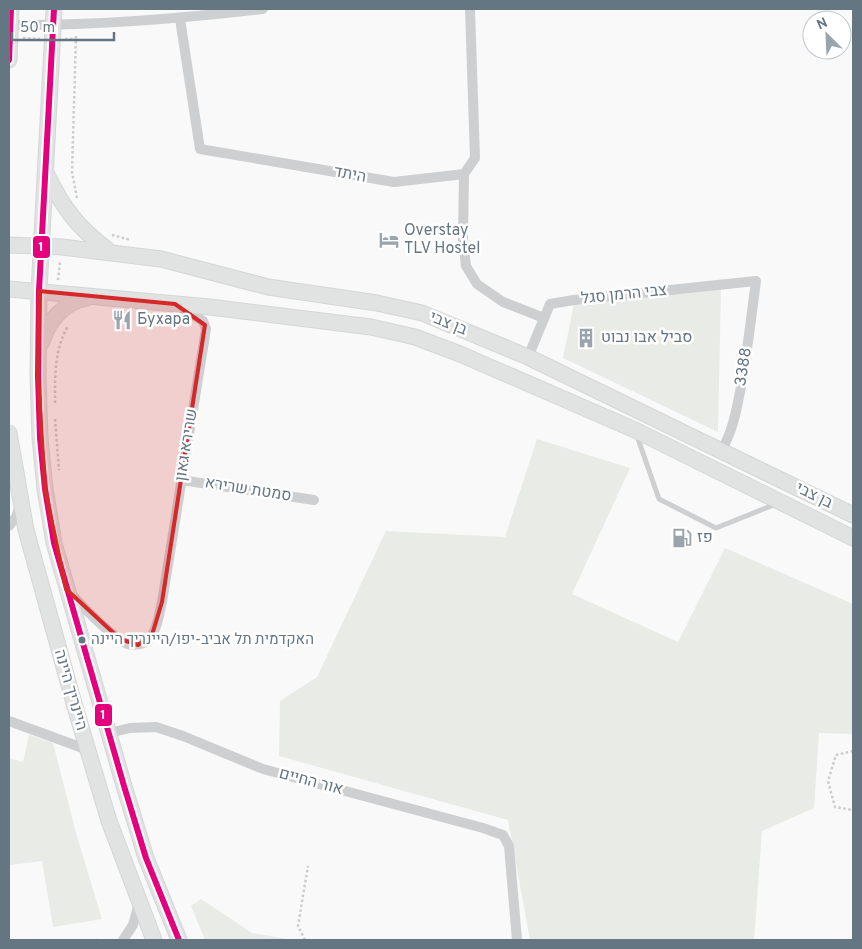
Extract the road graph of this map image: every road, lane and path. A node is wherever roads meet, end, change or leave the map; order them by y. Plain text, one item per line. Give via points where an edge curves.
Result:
1 (11, 9) edge
2 (54, 9) edge
3 (263, 9) edge
4 (470, 9) edge
5 (180, 19) junction
6 (77, 25) junction
7 (10, 26) edge
8 (54, 26) junction
9 (9, 60) edge
10 (45, 171) junction
11 (464, 174) junction
12 (78, 198) dead end
13 (9, 245) edge
14 (42, 245) junction
15 (62, 247) junction
16 (110, 252) junction
17 (756, 281) joint
18 (9, 289) edge
19 (39, 291) junction
20 (57, 293) junction
21 (94, 297) junction
22 (175, 304) junction
23 (62, 310) junction
24 (544, 318) junction
25 (528, 357) junction
26 (38, 358) junction
27 (54, 409) dead end
28 (55, 418) dead end
29 (635, 430) junction
30 (9, 433) edge
31 (721, 451) junction
32 (60, 478) dead end
33 (181, 480) junction
34 (314, 500) dead end
35 (20, 502) junction
36 (781, 503) junction
37 (853, 515) edge
38 (9, 526) edge
39 (853, 538) edge
40 (66, 589) junction
41 (9, 721) edge
42 (109, 733) junction
43 (88, 750) junction
44 (853, 751) edge
45 (853, 810) edge
46 (308, 866) dead end
47 (139, 903) junction
48 (95, 940) edge
49 (100, 940) edge
50 (123, 940) edge
51 (154, 940) edge
52 (179, 940) edge
53 (305, 940) edge
54 (517, 940) edge

1 - 7 main road
2 - 8 main road, היינריך היינה
3 - 5 street
4 - 11 street via 475,158
5 - 6 street
5 - 11 street, היתד via 200,150 394,182
6 - 8 street
6 - 12 path via 72,172
7 - 8 street
7 - 9 main road
8 - 10 main road, היינריך היינה
10 - 14 main road, היינריך היינה
10 - 16 main road via 74,221
11 - 24 street via 466,266 477,284 503,302
13 - 14 main road, בן צבי
14 - 15 main road, בן צבי
14 - 19 main road, היינריך היינה
15 - 16 main road, בן צבי
15 - 20 path
16 - 25 main road, בן צבי via 161,259 268,287 422,313
17 - 24 street, צבי הרמן סגל via 550,304
17 - 31 street, 3388 via 745,368 728,438
18 - 19 main road, בן צבי
19 - 20 main road, בן צבי
19 - 26 main road, היינריך היינה
20 - 21 main road, בן צבי
21 - 22 main road, בן צבי
21 - 23 main road via 72,303
22 - 29 main road, בן צבי via 371,327 416,337
22 - 33 street, שרירא גאון via 203,321 206,329
23 - 26 main road via 48,326
23 - 27 path via 71,321 61,339
24 - 25 street, צבי הרמן סגל
25 - 31 main road, בן צבי
26 - 40 main road, היינריך היינה via 45,489
28 - 32 path
29 - 36 main road, בן צבי
29 - 36 lane via 659,499 716,528
30 - 35 main road, היינריך היינה
31 - 37 main road, בן צבי
33 - 34 street, סמטת שרירא
33 - 40 street, שרירא גאון via 162,602 155,629 146,641 138,645 126,644
35 - 38 street via 16,517
35 - 43 main road, היינריך היינה
36 - 39 main road, בן צבי
40 - 42 main road, היינריך היינה
41 - 43 street
42 - 52 main road, היינריך היינה via 146,858
42 - 54 street, אור החיים via 156,727 263,769 503,835 509,846
43 - 47 main road, היינריך היינה via 108,821
44 - 45 path via 836,755 828,781 835,807
46 - 53 path via 298,926
47 - 50 street via 133,925
47 - 51 main road, היינריך היינה
48 - 49 path

